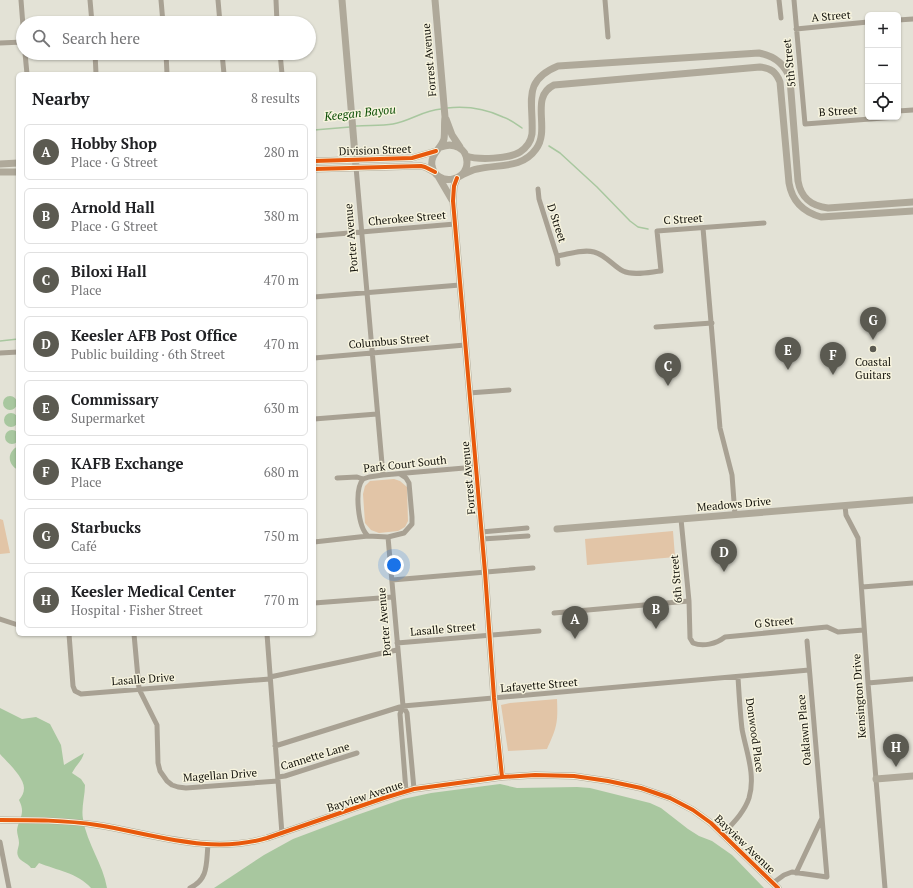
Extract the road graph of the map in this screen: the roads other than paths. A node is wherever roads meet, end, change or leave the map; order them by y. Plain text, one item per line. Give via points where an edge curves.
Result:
1 (21, 0) edge
2 (90, 0) edge
3 (161, 0) edge
4 (218, 0) edge
5 (276, 0) edge
6 (342, 0) edge
7 (435, 0) edge
8 (605, 0) edge
9 (779, 0) edge
10 (794, 0) edge
11 (22, 16) edge
12 (91, 16) edge
13 (162, 16) edge
14 (219, 16) edge
15 (277, 16) edge
16 (781, 18) dead end
17 (913, 19) edge
18 (901, 20) edge
19 (865, 22) edge
20 (796, 29) junction
21 (608, 37) dead end
22 (16, 42) edge
23 (0, 43) edge
24 (25, 60) edge
25 (95, 60) edge
26 (166, 60) edge
27 (223, 60) edge
28 (281, 60) edge
29 (26, 72) edge
30 (96, 72) edge
31 (167, 72) edge
32 (224, 72) edge
33 (282, 72) edge
34 (913, 110) edge
35 (901, 111) edge
36 (444, 115) junction
37 (865, 119) edge
38 (805, 124) joint
39 (438, 149) junction
40 (461, 149) junction
41 (466, 156) junction
42 (316, 161) edge
43 (16, 163) edge
44 (0, 164) edge
45 (356, 164) junction
46 (316, 169) edge
47 (0, 172) edge
48 (16, 172) edge
49 (436, 174) junction
50 (459, 177) junction
51 (538, 188) dead end
52 (453, 201) junction
53 (913, 202) edge
54 (913, 211) edge
55 (764, 223) dead end
56 (455, 224) junction
57 (703, 228) junction
58 (362, 232) junction
59 (316, 236) edge
60 (557, 256) junction
61 (558, 264) dead end
62 (460, 285) junction
63 (367, 292) junction
64 (316, 297) edge
65 (712, 323) junction
66 (656, 327) dead end
67 (465, 345) junction
68 (16, 352) edge
69 (0, 353) edge
70 (372, 353) junction
71 (316, 358) edge
72 (509, 390) dead end
73 (469, 393) junction
74 (377, 414) junction
75 (316, 420) edge
76 (476, 467) junction
77 (400, 474) junction
78 (383, 475) junction
79 (337, 478) dead end
80 (363, 479) junction
81 (913, 500) edge
82 (845, 506) junction
83 (735, 515) junction
84 (680, 519) junction
85 (527, 528) dead end
86 (557, 529) dead end
87 (368, 536) junction
88 (482, 536) junction
89 (528, 536) dead end
90 (388, 537) junction
91 (316, 542) edge
92 (533, 568) dead end
93 (485, 572) junction
94 (392, 580) junction
95 (913, 583) edge
96 (862, 587) junction
97 (393, 597) junction
98 (688, 602) junction
99 (316, 603) edge
100 (554, 613) dead end
101 (0, 619) edge
102 (16, 624) edge
103 (864, 630) junction
104 (539, 631) dead end
105 (69, 636) edge
106 (134, 636) edge
107 (267, 636) edge
108 (490, 636) junction
109 (690, 638) joint
110 (807, 641) dead end
111 (397, 643) junction
112 (397, 650) junction
113 (809, 670) junction
114 (738, 677) junction
115 (270, 678) junction
116 (913, 679) edge
117 (868, 683) junction
118 (139, 689) junction
119 (494, 698) junction
120 (403, 706) junction
121 (275, 746) junction
122 (357, 753) dead end
123 (913, 776) edge
124 (502, 777) junction
125 (876, 778) junction
126 (278, 779) junction
127 (414, 790) junction
128 (406, 791) junction
129 (822, 818) junction
130 (0, 820) edge
131 (282, 834) junction
132 (722, 835) junction
133 (0, 842) edge
134 (208, 845) junction
135 (796, 873) junction
136 (775, 886) edge
137 (9, 888) edge
138 (190, 888) edge
139 (885, 888) edge

1 - 11 street
2 - 12 street
3 - 13 street
4 - 14 street
5 - 15 street
6 - 45 street, Porter Avenue
7 - 36 street, Forrest Avenue
8 - 21 street
9 - 16 street
10 - 20 street, 5th Street
17 - 18 street
19 - 20 street, A Street
20 - 38 street, 5th Street
22 - 23 street
24 - 29 street
25 - 30 street
26 - 31 street
27 - 32 street
28 - 33 street
34 - 35 street
36 - 39 street, Forrest Avenue via 444,136
36 - 40 street, Forrest Avenue
37 - 38 street, B Street
39 - 40 street via 451,145
39 - 45 street, Division Street via 412,158
39 - 49 street via 432,161
40 - 41 street
41 - 50 street via 467,167
41 - 53 street via 502,157 521,151 528,144 532,134 531,98 534,86 547,71 558,66 759,52 778,60 787,70 790,79 798,180 801,192 807,200 828,208
42 - 45 street, Division Street
43 - 44 street
45 - 46 street, Division Street
45 - 49 street, Division Street via 421,166
45 - 58 street, Porter Avenue
47 - 48 street
49 - 50 street via 447,180
49 - 52 street, Forrest Avenue
50 - 52 street, Forrest Avenue via 454,186
50 - 54 street via 476,169 510,165 529,157 541,139 542,98 547,89 554,84 760,67 772,70 780,82 789,183 793,196 801,207 812,215 821,217
51 - 60 street, D Street
52 - 56 street, Forrest Avenue
55 - 57 street, C Street
56 - 58 street, Cherokee Street
56 - 62 street, Forrest Avenue
57 - 60 street, C Street via 657,231 661,271 624,272 595,252
57 - 65 street
58 - 59 street, Cherokee Street
58 - 63 street, Porter Avenue
60 - 61 street, D Street
62 - 63 street
62 - 67 street, Forrest Avenue
63 - 64 street
63 - 70 street, Porter Avenue
65 - 66 street
65 - 83 street via 720,428 732,475
67 - 70 street, Columbus Street
67 - 73 street, Forrest Avenue
68 - 69 street
70 - 71 street, Columbus Street
70 - 74 street, Porter Avenue
72 - 73 street
73 - 76 street, Forrest Avenue
74 - 75 street
74 - 78 street, Porter Avenue
76 - 77 street, Park Court South
76 - 88 street, Forrest Avenue
77 - 78 street, Park Court South
77 - 90 street via 410,483 412,524 404,533
78 - 80 street, Park Court South
79 - 80 street, Park Court South
80 - 87 street via 359,488 359,504 362,528
81 - 82 street, Meadows Drive
82 - 83 street, Meadows Drive
82 - 96 street, Kensington Drive via 846,515 858,538
83 - 84 street, Meadows Drive
84 - 86 street, Meadows Drive
84 - 98 street, 6th Street
85 - 88 street
87 - 90 street
87 - 91 street
88 - 89 street
88 - 93 street, Forrest Avenue
90 - 94 street, Porter Avenue
92 - 93 street
93 - 94 street
93 - 108 street, Forrest Avenue
94 - 97 street, Porter Avenue
95 - 96 street
96 - 103 street, Kensington Drive
97 - 99 street
97 - 111 street, Porter Avenue
98 - 100 street
98 - 109 street, 6th Street
101 - 102 street
103 - 109 street, G Street via 838,632 827,627 725,637 716,643 697,645 692,643
103 - 117 street, Kensington Drive
104 - 108 street, Lasalle Street
105 - 118 street, Lasalle Drive via 73,686 78,692 85,694
106 - 118 street
107 - 115 street
108 - 111 street, Lasalle Street
108 - 119 street, Forrest Avenue
110 - 113 street, Oaklawn Place
111 - 112 street, Porter Avenue
112 - 115 street
112 - 120 street, Porter Avenue
113 - 114 street, Lafayette Street
113 - 129 street, Oaklawn Place
114 - 119 street, Lafayette Street
114 - 132 street, Donwood Place via 751,789 741,814
115 - 118 street, Lasalle Drive
115 - 121 street
116 - 117 street
117 - 125 street, Kensington Drive
118 - 126 street, Magellan Drive via 157,725 160,771 172,785 186,788
119 - 120 street, Lafayette Street
119 - 124 street, Forrest Avenue
120 - 121 street, Lafayette Street
120 - 127 street, Porter Avenue via 407,713
120 - 128 street, Porter Avenue via 400,714
121 - 126 street
122 - 126 street, Cannette Lane
123 - 125 street
124 - 127 street, Bayview Avenue
124 - 132 street, Bayview Avenue via 574,776 641,788 670,798 693,810
125 - 139 street, Kensington Drive
126 - 131 street
127 - 128 street, Bayview Avenue
128 - 131 street, Bayview Avenue
129 - 135 street
129 - 135 street, Oaklawn Place via 827,877
130 - 134 street via 42,820 95,825
131 - 134 street, Bayview Avenue via 246,843
132 - 136 street, Bayview Avenue
133 - 137 street
134 - 138 street via 204,877
135 - 136 street, Oaklawn Place via 789,873

